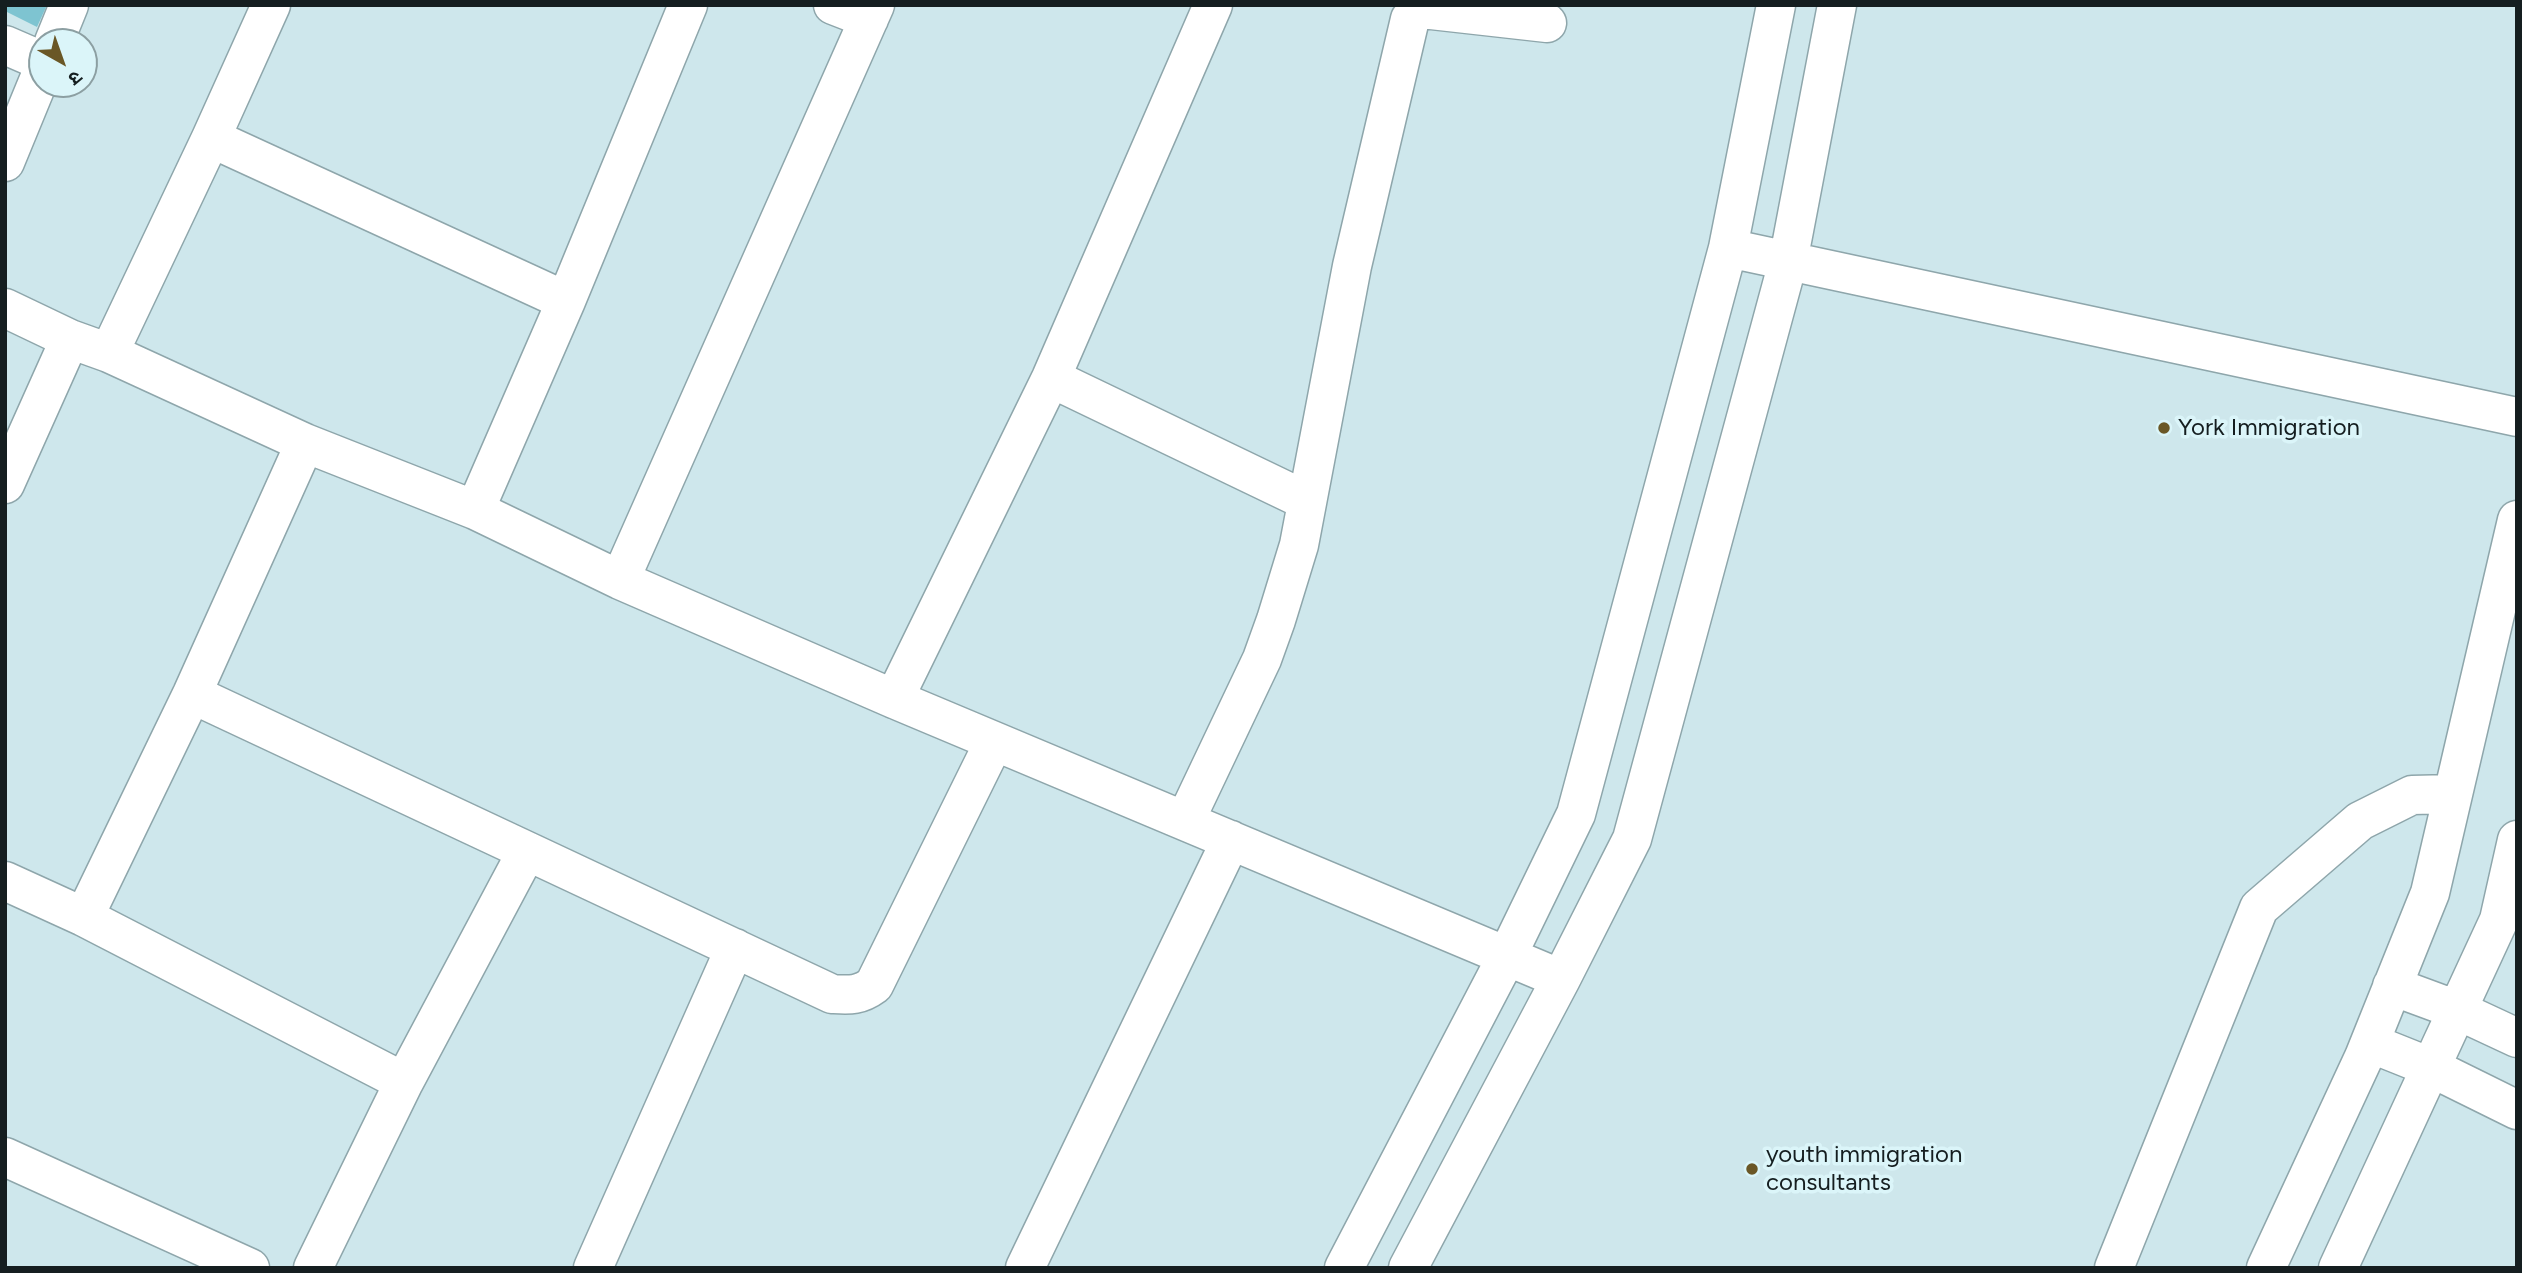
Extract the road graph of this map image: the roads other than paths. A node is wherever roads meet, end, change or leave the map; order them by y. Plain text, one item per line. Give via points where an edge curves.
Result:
1 (69, 5) edge
2 (271, 5) edge
3 (688, 5) edge
4 (833, 5) edge
5 (1213, 5) edge
6 (1776, 5) edge
7 (1837, 5) edge
8 (872, 12) edge
9 (1547, 23) dead end
10 (60, 28) edge
11 (5, 45) edge
12 (28, 55) edge
13 (31, 98) edge
14 (211, 138) junction
15 (5, 162) edge
16 (1728, 248) junction
17 (1788, 262) junction
18 (566, 300) junction
19 (5, 308) edge
20 (70, 339) junction
21 (109, 353) junction
22 (1051, 378) junction
23 (2517, 417) edge
24 (305, 443) junction
25 (5, 484) edge
26 (1307, 501) junction
27 (475, 510) junction
28 (2517, 520) edge
29 (620, 580) junction
30 (192, 694) junction
31 (894, 699) junction
32 (994, 742) junction
33 (2453, 794) junction
34 (1185, 821) junction
35 (1231, 840) junction
36 (2517, 840) edge
37 (527, 851) junction
38 (5, 881) edge
39 (84, 917) junction
40 (735, 948) junction
41 (1507, 956) junction
42 (1562, 979) junction
43 (2392, 986) junction
44 (2457, 1010) junction
45 (2517, 1038) edge
46 (2370, 1042) junction
47 (2430, 1067) junction
48 (404, 1082) junction
49 (2517, 1110) edge
50 (5, 1157) edge
51 (250, 1268) edge
52 (313, 1268) edge
53 (593, 1268) edge
54 (1026, 1268) edge
55 (1344, 1268) edge
56 (1408, 1268) edge
57 (2114, 1268) edge
58 (2266, 1268) edge
59 (2338, 1268) edge

1 - 10 street
2 - 14 street
3 - 18 street
4 - 8 street
5 - 22 street
6 - 16 street
7 - 17 street
8 - 29 street
9 - 26 street via 1431,10 1420,10 1410,19 1352,266
11 - 12 street
13 - 15 street
14 - 18 street
14 - 21 street
16 - 17 street
16 - 41 street via 1576,814
17 - 23 street
17 - 42 street via 1632,839
18 - 27 street
19 - 20 street
20 - 21 street
20 - 25 street
21 - 24 street
22 - 26 street
22 - 31 street
24 - 27 street
24 - 30 street
26 - 34 street via 1299,545 1272,633
27 - 29 street
28 - 33 street
29 - 31 street
30 - 37 street
30 - 39 street
31 - 32 street
32 - 34 street
32 - 40 street via 874,985 852,996 832,994
33 - 43 street via 2430,893
33 - 57 street via 2412,795 2360,821 2259,908
34 - 35 street
35 - 41 street
35 - 54 street
36 - 44 street via 2499,920
37 - 40 street
37 - 48 street
38 - 39 street
39 - 48 street
40 - 53 street
41 - 42 street
41 - 55 street
42 - 56 street
43 - 44 street
43 - 46 street
44 - 45 street
44 - 47 street
46 - 47 street
46 - 58 street
47 - 49 street
47 - 59 street
48 - 52 street
50 - 51 street

